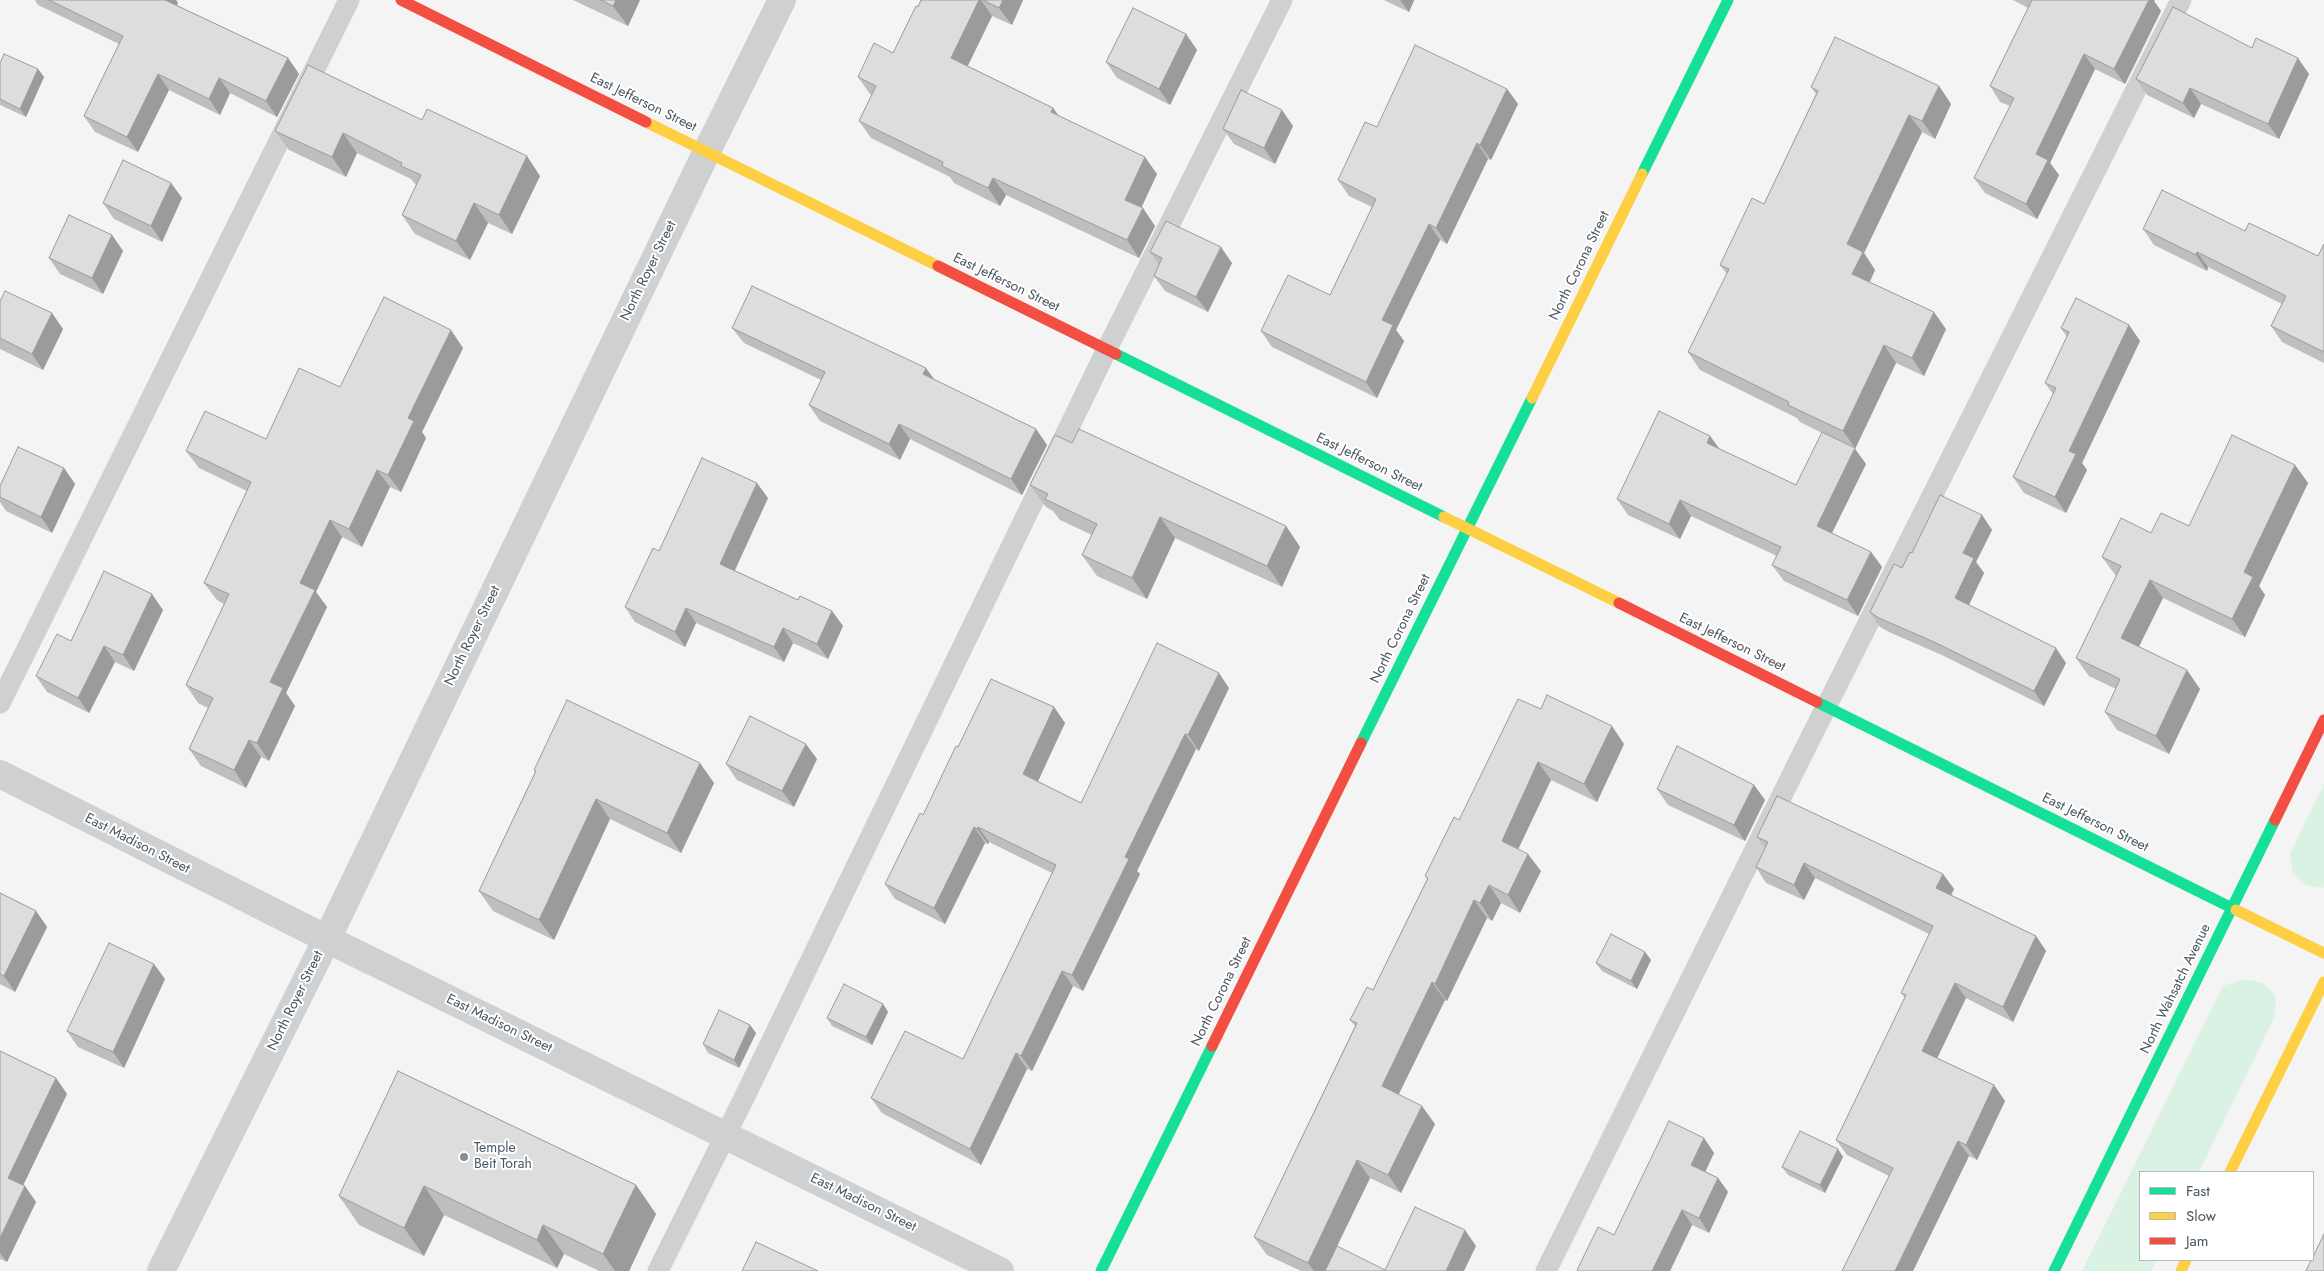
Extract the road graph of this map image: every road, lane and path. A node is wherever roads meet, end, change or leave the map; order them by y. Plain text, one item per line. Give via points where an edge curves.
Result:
1 (348, 0) edge
2 (401, 0) edge
3 (782, 0) edge
4 (1282, 0) edge
5 (1728, 0) edge
6 (2181, 0) edge
7 (707, 151) junction
8 (1107, 350) junction
9 (1468, 529) junction
10 (0, 703) edge
11 (1826, 707) junction
12 (2324, 720) edge
13 (0, 774) edge
14 (2232, 908) junction
15 (327, 939) junction
16 (2324, 953) edge
17 (2324, 982) edge
18 (726, 1135) junction
19 (2230, 1171) edge
20 (161, 1271) edge
21 (658, 1271) edge
22 (1000, 1271) edge
23 (1101, 1271) edge
24 (1546, 1271) edge
25 (2054, 1271) edge

1 - 10 lane
2 - 7 street, East Jefferson Street
3 - 7 street, North Royer Street
4 - 8 lane
5 - 9 street, North Corona Street
6 - 11 lane
7 - 8 street, East Jefferson Street
7 - 15 street, North Royer Street
8 - 9 street, East Jefferson Street
8 - 18 lane
9 - 11 street, East Jefferson Street
9 - 23 street, North Corona Street
11 - 14 street, East Jefferson Street
11 - 24 lane
12 - 14 street, North Wahsatch Avenue
13 - 15 street, East Madison Street
14 - 16 street, East Jefferson Street
14 - 25 street, North Wahsatch Avenue
15 - 18 street, East Madison Street
15 - 20 street, North Royer Street
17 - 19 street
18 - 21 lane
18 - 22 street, East Madison Street

